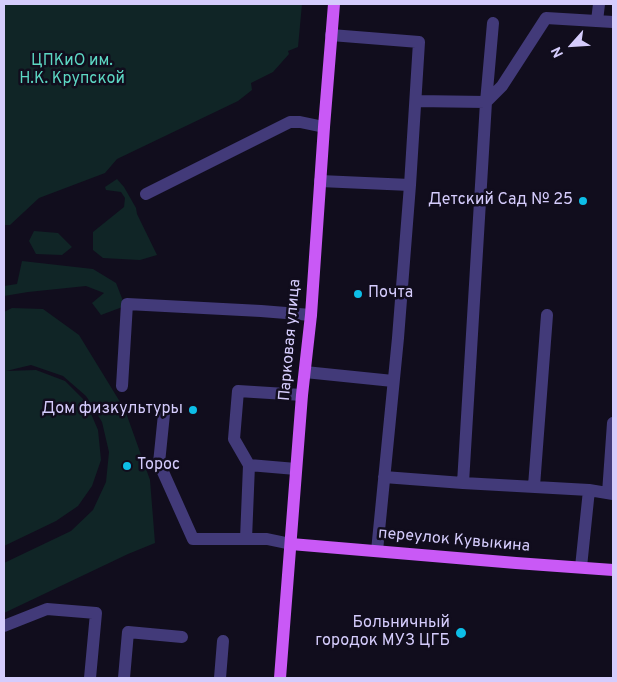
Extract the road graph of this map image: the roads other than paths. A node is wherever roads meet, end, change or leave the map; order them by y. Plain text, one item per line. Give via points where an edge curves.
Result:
1 (334, 4) edge
2 (599, 4) edge
3 (597, 21) junction
4 (613, 22) edge
5 (493, 23) dead end
6 (331, 35) junction
7 (416, 102) junction
8 (486, 102) junction
9 (324, 127) junction
10 (320, 181) junction
11 (410, 185) junction
12 (146, 194) dead end
13 (311, 315) junction
14 (547, 315) dead end
15 (305, 372) junction
16 (393, 381) junction
17 (122, 386) dead end
18 (302, 395) junction
19 (164, 414) dead end
20 (613, 423) edge
21 (249, 465) junction
22 (296, 469) junction
23 (611, 472) edge
24 (384, 477) junction
25 (463, 483) junction
26 (534, 486) junction
27 (589, 490) junction
28 (611, 494) edge
29 (246, 539) junction
30 (291, 544) junction
31 (377, 551) junction
32 (581, 567) junction
33 (613, 570) edge
34 (4, 626) edge
35 (182, 637) dead end
36 (223, 641) dead end
37 (90, 678) edge
38 (124, 678) edge
39 (220, 678) edge
40 (280, 678) edge

1 - 6 main road, Парковая улица
2 - 3 street
3 - 4 street
3 - 8 street via 546,18 502,86
5 - 8 street
6 - 7 street via 419,42
6 - 9 main road, Парковая улица
7 - 8 street
7 - 11 street
8 - 25 street
9 - 10 main road, Парковая улица
9 - 12 street via 290,122
10 - 11 street
10 - 13 main road, Парковая улица
11 - 16 street
13 - 15 main road, Парковая улица
13 - 17 street via 127,304
14 - 26 street
15 - 16 street
15 - 18 main road, Парковая улица
16 - 24 street
18 - 21 street via 238,391 234,439
18 - 22 main road, Парковая улица
19 - 29 street via 159,464 193,538
20 - 23 street
21 - 22 street
21 - 29 street
22 - 30 main road, Парковая улица
23 - 28 street
24 - 25 street
24 - 31 street
25 - 26 street
26 - 27 street
27 - 28 street
27 - 32 street
29 - 30 street
30 - 31 main road, переулок Кувыкина
30 - 40 main road, Парковая улица
31 - 32 main road, переулок Кувыкина
32 - 33 main road, переулок Кувыкина
34 - 37 street via 47,609 96,613
35 - 38 street via 128,632
36 - 39 street

